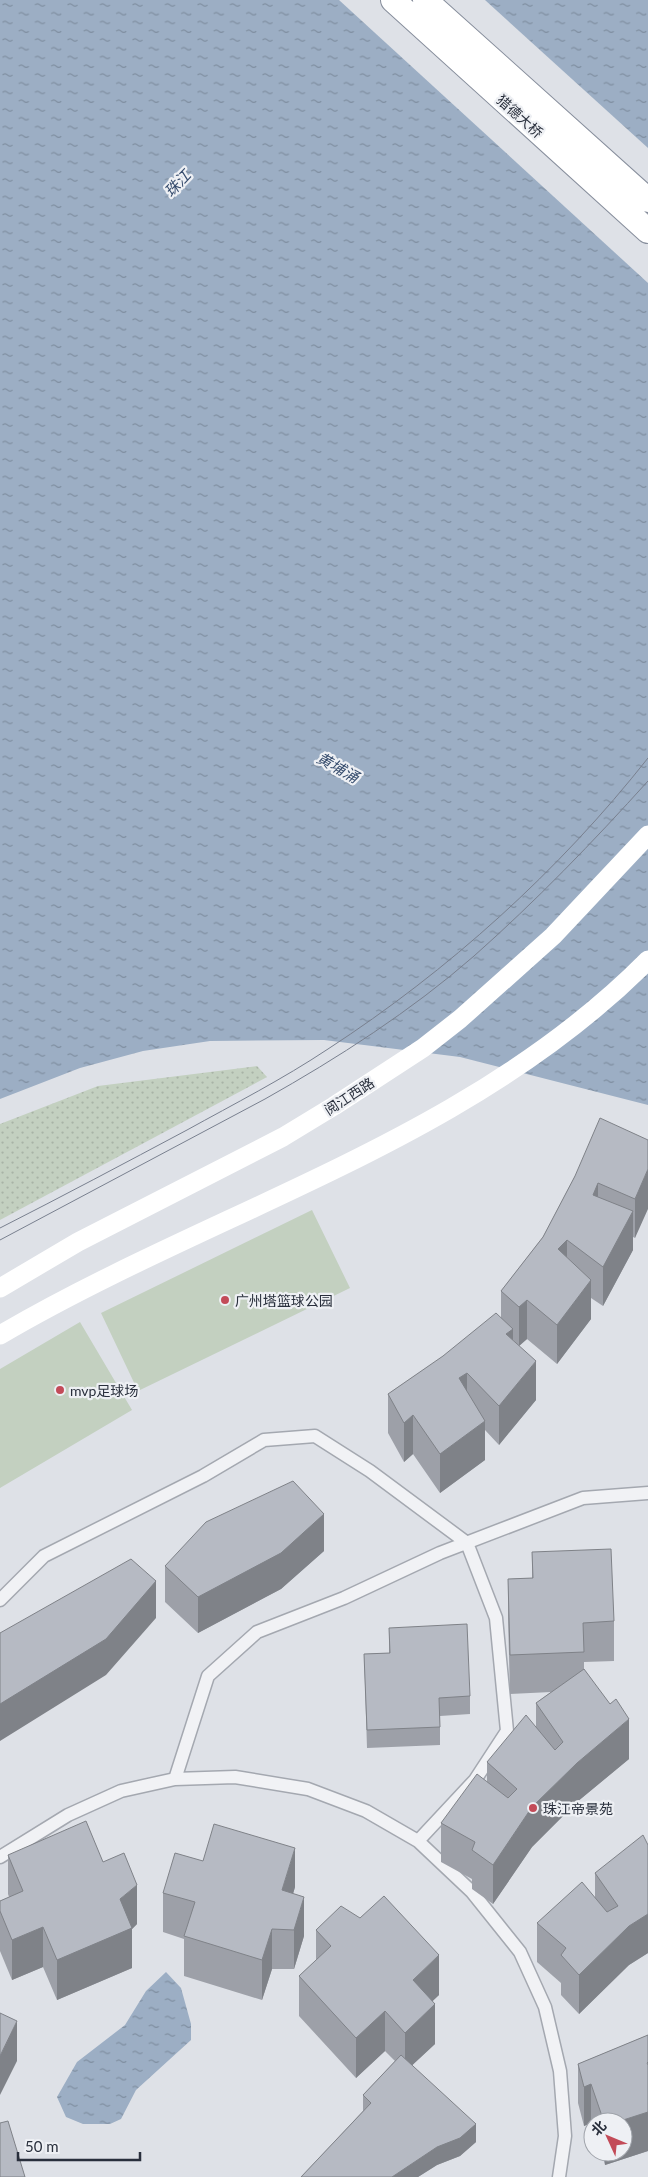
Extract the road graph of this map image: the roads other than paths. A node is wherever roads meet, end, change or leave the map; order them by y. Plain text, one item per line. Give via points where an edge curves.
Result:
1 (393, 0) edge
2 (425, 0) edge
3 (648, 200) edge
4 (648, 231) edge
5 (648, 834) edge
6 (648, 960) edge
7 (0, 1288) edge
8 (0, 1335) edge
9 (648, 1493) edge
10 (467, 1543) junction
11 (0, 1600) edge
12 (175, 1779) junction
13 (418, 1841) junction
14 (0, 1857) edge
15 (559, 2177) edge

1 - 4 highway, 猎德大桥
2 - 3 highway, 猎德大桥
5 - 7 main road, 阅江西路 via 553,936 460,1019 415,1054 283,1137 78,1242
6 - 8 main road via 583,1018 504,1077 451,1109
9 - 10 street via 583,1498
10 - 11 street via 370,1471 315,1436 264,1440 203,1476 44,1556
10 - 12 street via 344,1598 257,1632 208,1676
10 - 13 street via 496,1618 507,1731 475,1780
12 - 13 street via 235,1777 308,1789 366,1811
12 - 14 street via 121,1791 68,1815
13 - 15 street via 472,1892 520,1952 545,2007 560,2071 565,2136

